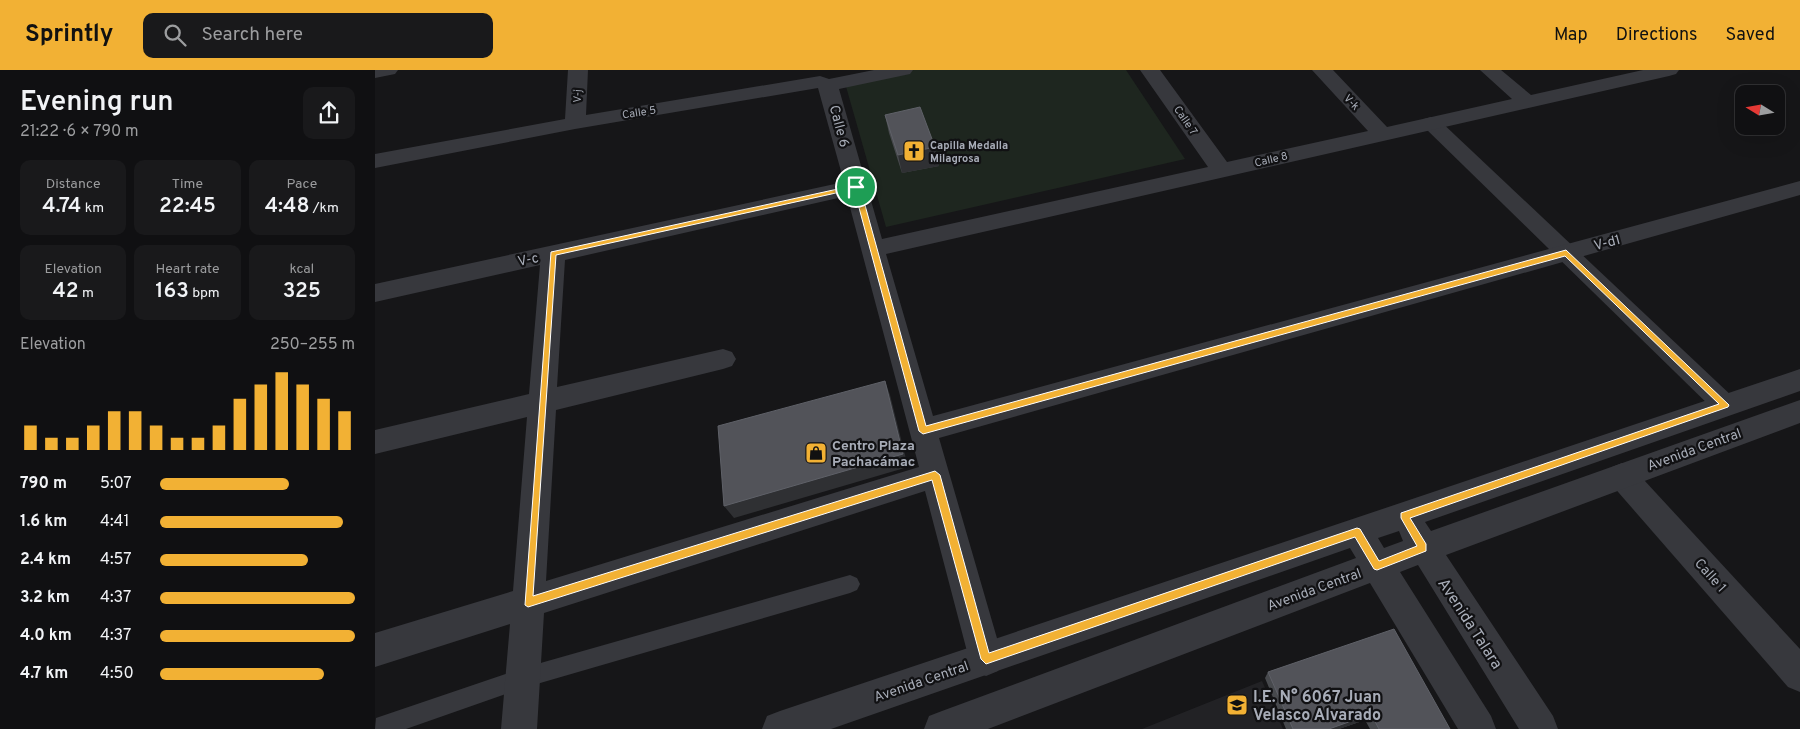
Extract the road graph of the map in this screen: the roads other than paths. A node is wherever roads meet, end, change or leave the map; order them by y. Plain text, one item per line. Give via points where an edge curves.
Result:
1 (388, 70) edge
2 (578, 70) edge
3 (903, 70) edge
4 (1151, 70) edge
5 (1322, 70) edge
6 (1490, 70) edge
7 (1665, 70) edge
8 (375, 72) edge
9 (829, 85) junction
10 (1527, 102) junction
11 (575, 123) junction
12 (1431, 123) junction
13 (1382, 134) junction
14 (375, 161) edge
15 (1221, 170) junction
16 (856, 187) junction
17 (1800, 188) edge
18 (873, 249) junction
19 (1566, 253) junction
20 (553, 254) junction
21 (375, 293) edge
22 (723, 358) dead end
23 (1800, 380) edge
24 (542, 402) junction
25 (1725, 405) junction
26 (1800, 411) edge
27 (923, 431) junction
28 (375, 442) edge
29 (935, 475) junction
30 (1622, 476) junction
31 (1404, 516) junction
32 (1357, 532) junction
33 (1423, 548) junction
34 (1377, 566) junction
35 (850, 584) dead end
36 (528, 602) junction
37 (375, 650) edge
38 (986, 659) junction
39 (1800, 675) edge
40 (523, 678) junction
41 (375, 729) edge
42 (519, 729) edge
43 (781, 729) edge
44 (941, 729) edge
45 (1478, 729) edge
46 (1540, 729) edge

1 - 8 street
2 - 11 street, V-j
3 - 9 street, Calle 5
4 - 15 street, Calle 7
5 - 13 street, V-k
6 - 10 street
7 - 10 street, Calle 8
9 - 11 street, Calle 5 via 820,82
9 - 16 street, Calle 6
10 - 12 street, Calle 8
11 - 14 street, Calle 5
12 - 13 street, Calle 8
12 - 19 street
13 - 15 street, Calle 8
15 - 18 street, Calle 8
16 - 18 street, Calle 6
16 - 20 street, V-c
17 - 19 street, V-d1
18 - 27 street, Calle 6
19 - 25 street
19 - 27 street, V-d1
20 - 21 street, V-c
20 - 24 street
22 - 24 street
23 - 25 street, Avenida Central
24 - 28 street
24 - 36 street
25 - 31 street, Avenida Central
26 - 30 street, Avenida Central
27 - 29 street, Calle 6
29 - 36 street
29 - 38 street, Calle 6
30 - 33 street, Avenida Central
30 - 39 street, Calle 1
31 - 32 street, Avenida Central
31 - 33 street, Avenida Talara
32 - 34 street
32 - 38 street, Avenida Central
33 - 34 street, Avenida Central
33 - 46 street, Avenida Talara
34 - 44 street, Avenida Central
34 - 45 street
35 - 40 lane
36 - 37 street
36 - 40 street
38 - 43 street, Avenida Central
40 - 41 lane
40 - 42 street

